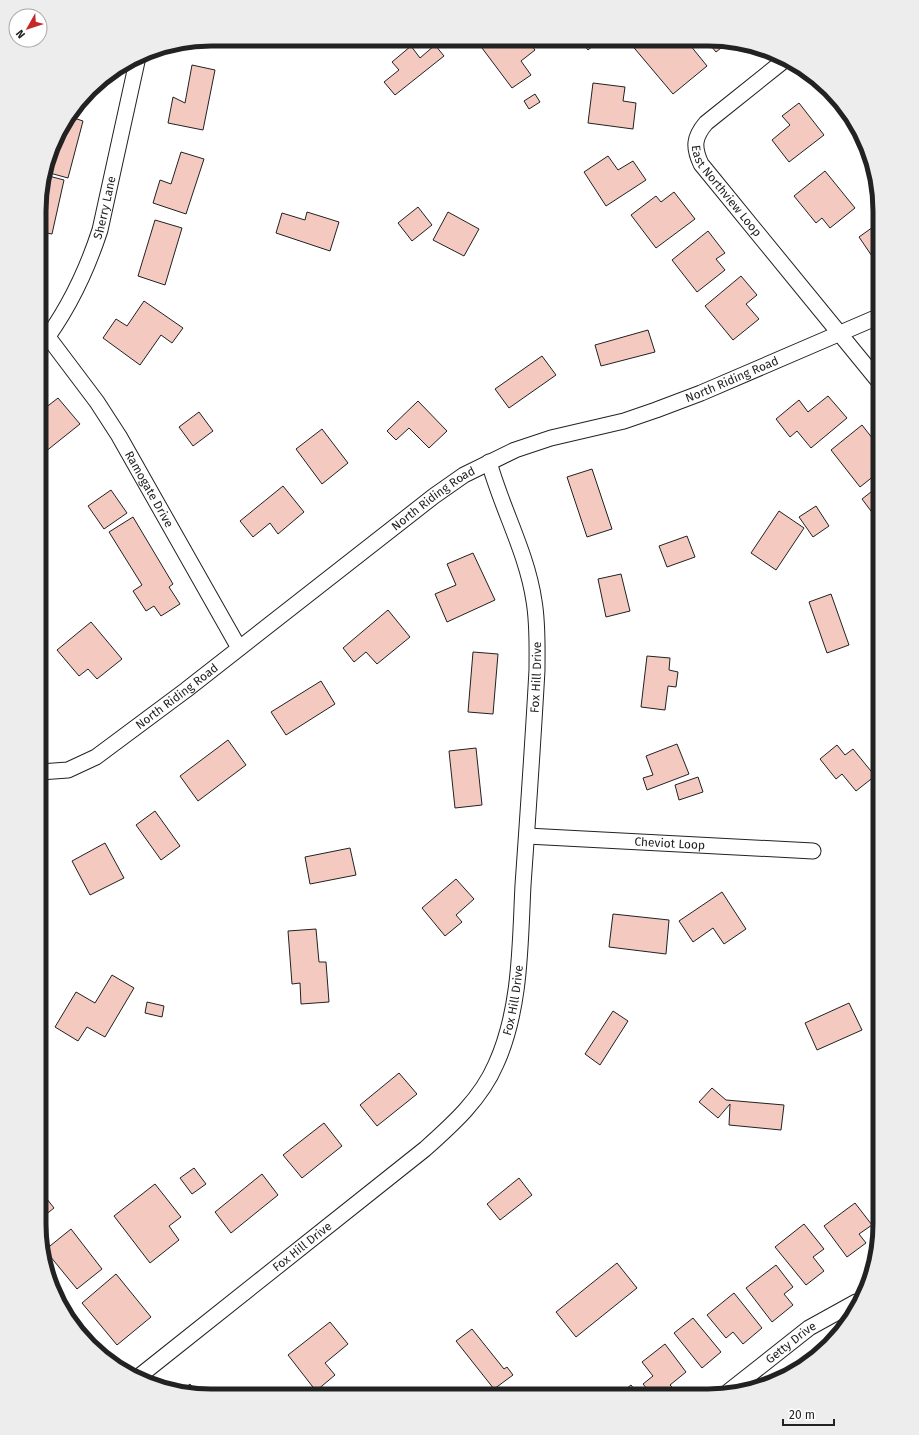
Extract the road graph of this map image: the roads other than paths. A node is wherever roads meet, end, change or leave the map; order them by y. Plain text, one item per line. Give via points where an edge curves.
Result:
1 (781, 63) edge
2 (136, 64) edge
3 (873, 319) edge
4 (840, 334) junction
5 (46, 339) edge
6 (46, 344) edge
7 (873, 374) edge
8 (489, 462) junction
9 (240, 648) junction
10 (46, 772) edge
11 (526, 836) junction
12 (813, 851) dead end
13 (852, 1304) edge
14 (142, 1374) edge
15 (734, 1387) edge

1 - 4 street, East Northview Loop via 706,123 698,132 695,142 696,153 701,164
2 - 5 street, Sherry Lane via 100,230 67,309
3 - 4 street, North Riding Road
4 - 7 street, East Northview Loop
4 - 8 street, North Riding Road via 656,410 624,421 551,438
6 - 9 street, Ramogate Drive via 97,402 119,436
8 - 9 street, North Riding Road via 464,475 434,496
8 - 11 street, Fox Hill Drive via 497,491 518,543 534,600 538,634
9 - 10 street, North Riding Road via 96,757 68,770
11 - 12 street, Cheviot Loop
11 - 14 street, Fox Hill Drive via 519,953 512,1011 503,1048 478,1096 453,1124 425,1149
13 - 15 street, Getty Drive via 809,1328

